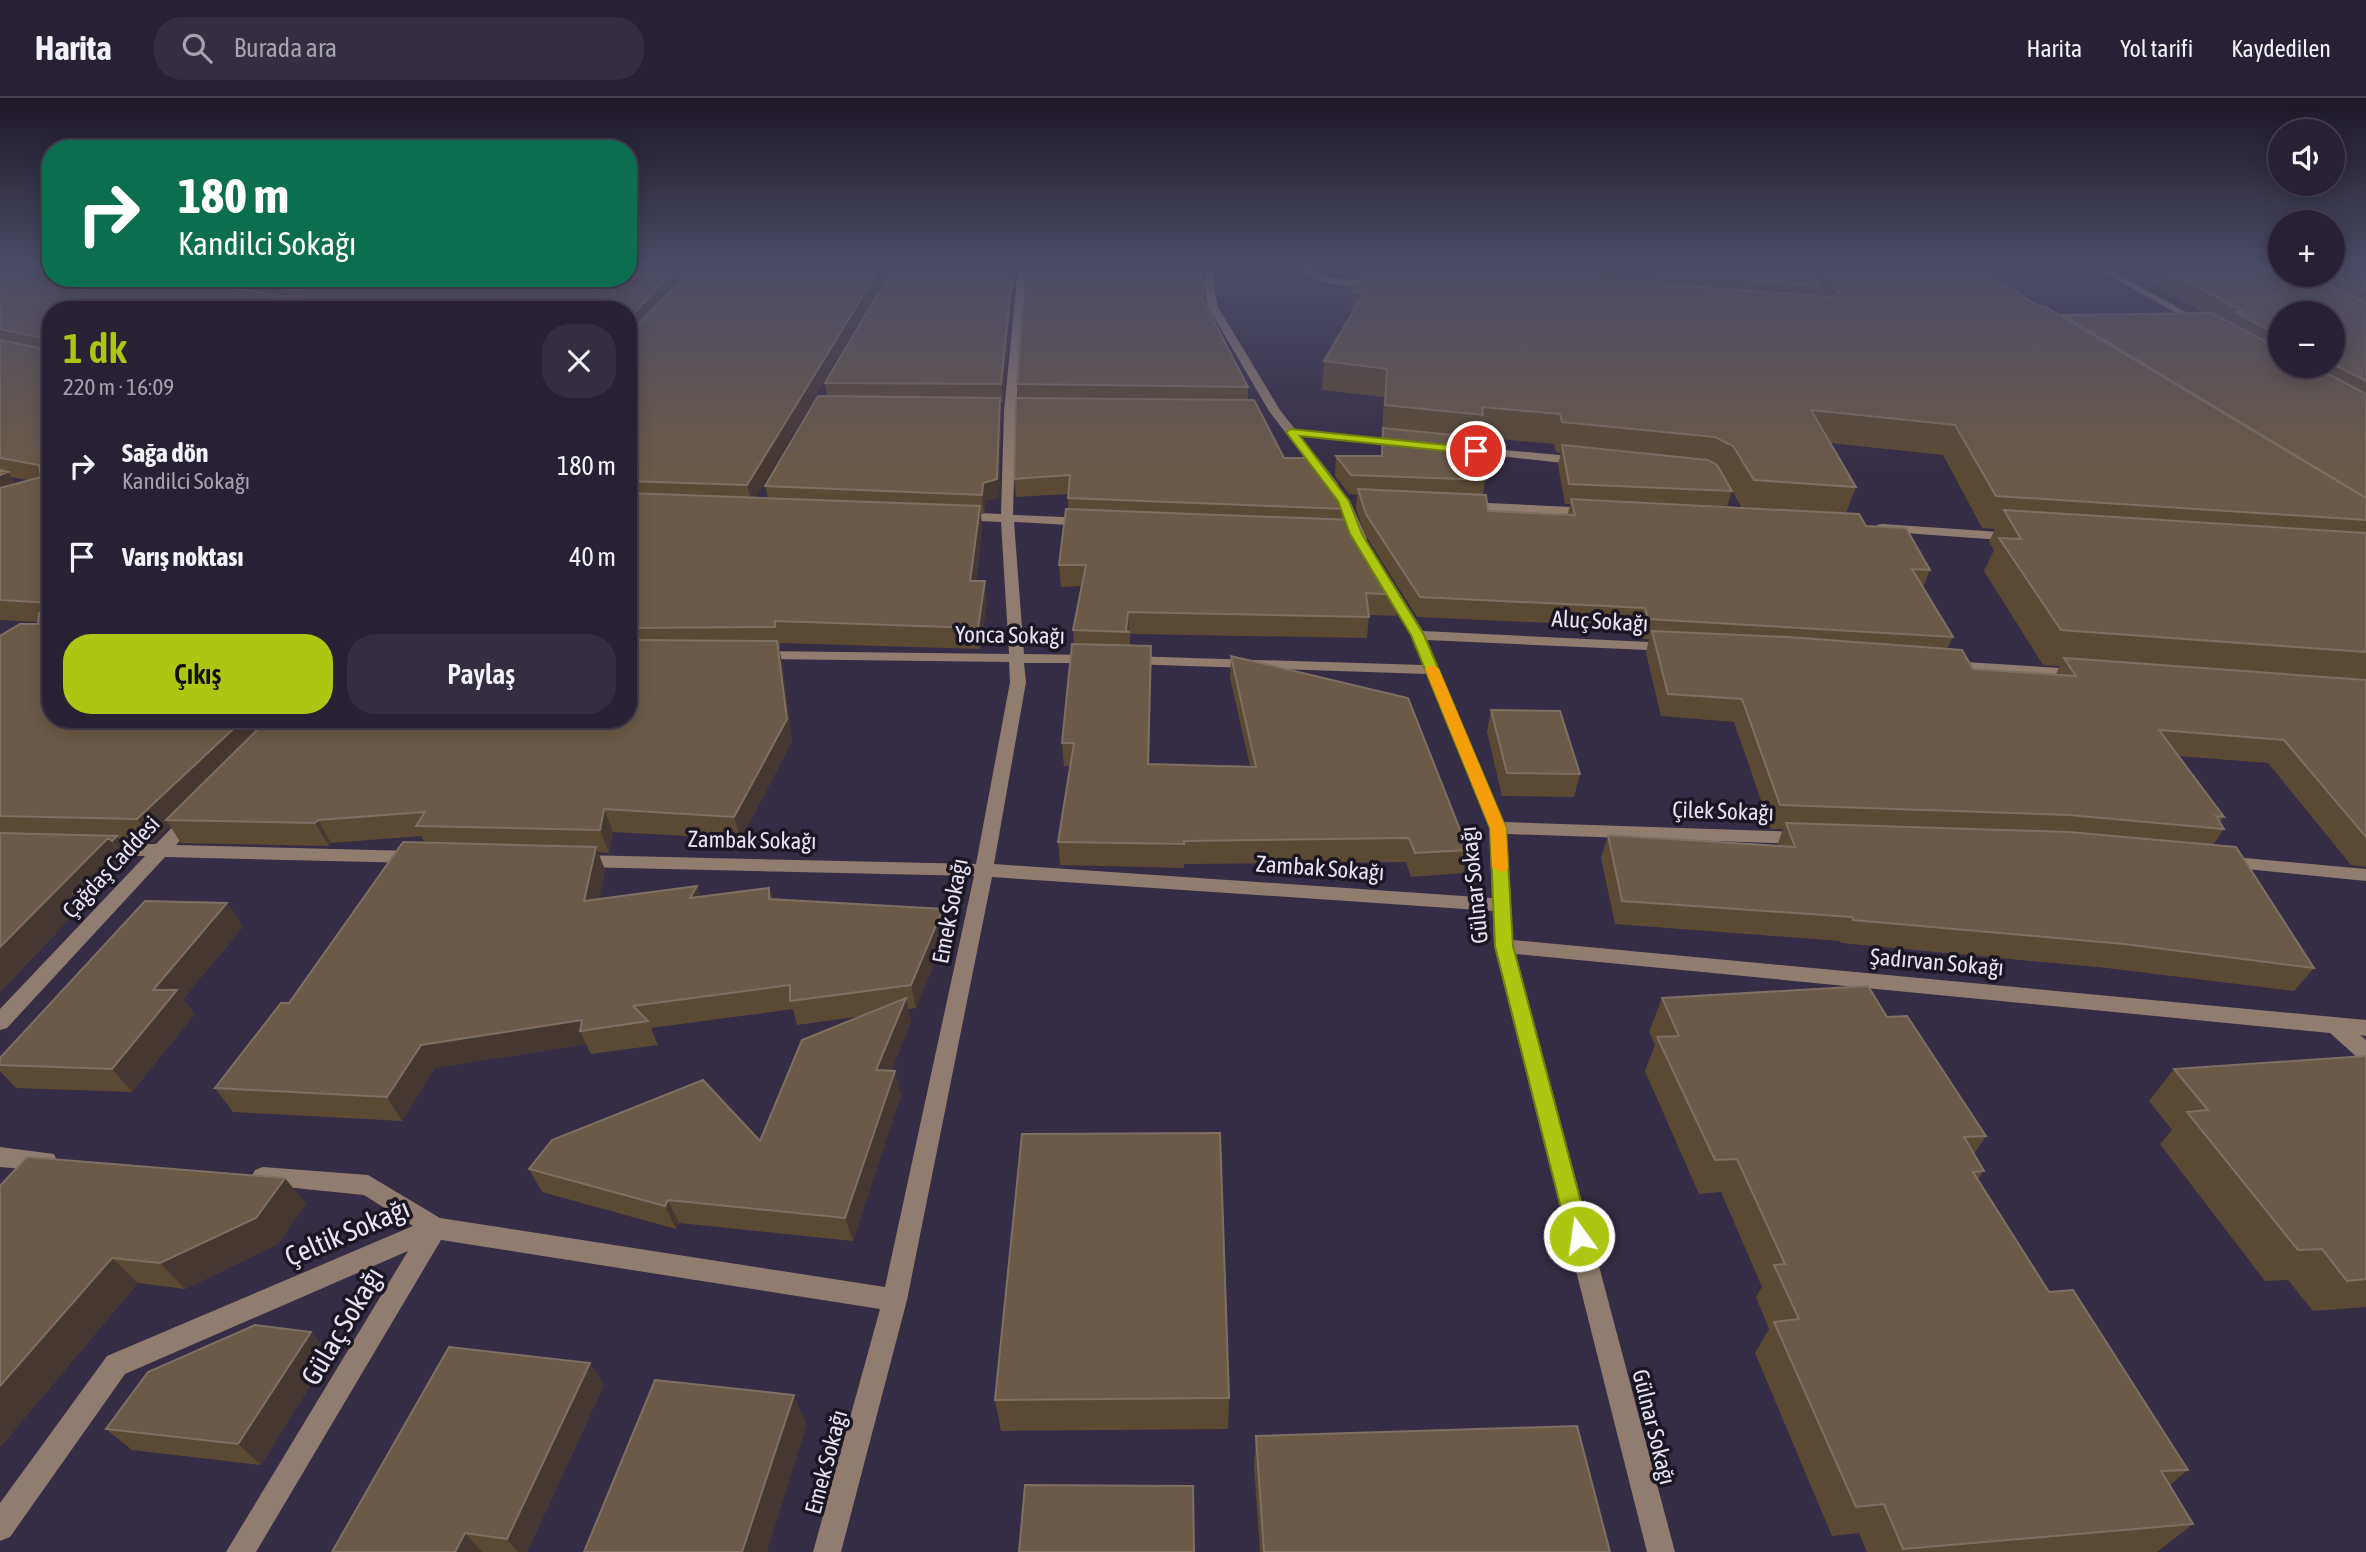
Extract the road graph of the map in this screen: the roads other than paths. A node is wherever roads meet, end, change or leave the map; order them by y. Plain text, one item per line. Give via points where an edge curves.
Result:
1 (1016, 336) edge
2 (1228, 336) edge
3 (1291, 432) junction
4 (1415, 444) edge
5 (1442, 447) edge
6 (1592, 462) edge
7 (1453, 506) edge
8 (1603, 512) edge
9 (938, 516) edge
10 (1007, 518) junction
11 (1105, 523) edge
12 (1864, 527) edge
13 (2032, 538) edge
14 (1418, 635) junction
15 (1682, 647) edge
16 (740, 655) edge
17 (1019, 657) junction
18 (1933, 663) edge
19 (1432, 670) junction
20 (2087, 675) edge
21 (206, 804) edge
22 (1498, 828) junction
23 (1818, 839) edge
24 (92, 849) edge
25 (158, 851) junction
26 (438, 857) edge
27 (564, 860) edge
28 (2204, 860) edge
29 (984, 870) junction
30 (2366, 875) edge
31 (1503, 905) junction
32 (1504, 946) junction
33 (0, 1023) edge
34 (2335, 1025) junction
35 (2366, 1028) edge
36 (2366, 1054) edge
37 (0, 1157) edge
38 (68, 1163) edge
39 (245, 1176) edge
40 (435, 1228) junction
41 (895, 1300) junction
42 (0, 1527) edge
43 (240, 1552) edge
44 (827, 1552) edge
45 (1661, 1552) edge

1 - 10 street, Emek Sokağı
2 - 3 street, Gülnar Sokağı via 1268,411
3 - 4 street
3 - 14 street, Gülnar Sokağı via 1350,501 1349,533 1373,562
5 - 6 street
7 - 8 street
9 - 10 street
10 - 11 street
10 - 17 street, Emek Sokağı
12 - 13 street
14 - 15 street, Aluç Sokağı
14 - 19 street, Gülnar Sokağı
16 - 17 street, Yonca Sokağı
17 - 19 street, Yonca Sokağı
17 - 29 street, Emek Sokağı
18 - 20 street
19 - 22 street, Gülnar Sokağı
21 - 25 street, Çağdaş Caddesi
22 - 23 street, Çilek Sokağı
22 - 31 street, Gülnar Sokağı
24 - 25 street
25 - 26 street
25 - 33 street, Çağdaş Caddesi
27 - 29 street, Zambak Sokağı
28 - 30 street
29 - 31 street, Zambak Sokağı
29 - 41 street, Emek Sokağı
31 - 32 street, Gülnar Sokağı
32 - 34 street, Şadırvan Sokağı
32 - 45 street, Gülnar Sokağı
34 - 35 street, Şadırvan Sokağı
34 - 36 street
37 - 38 street
39 - 40 street via 368,1185
40 - 41 street, Çeltik Sokağı
40 - 42 street, Çeltik Sokağı via 116,1365
40 - 43 street, Gülaç Sokağı
41 - 44 street, Emek Sokağı

